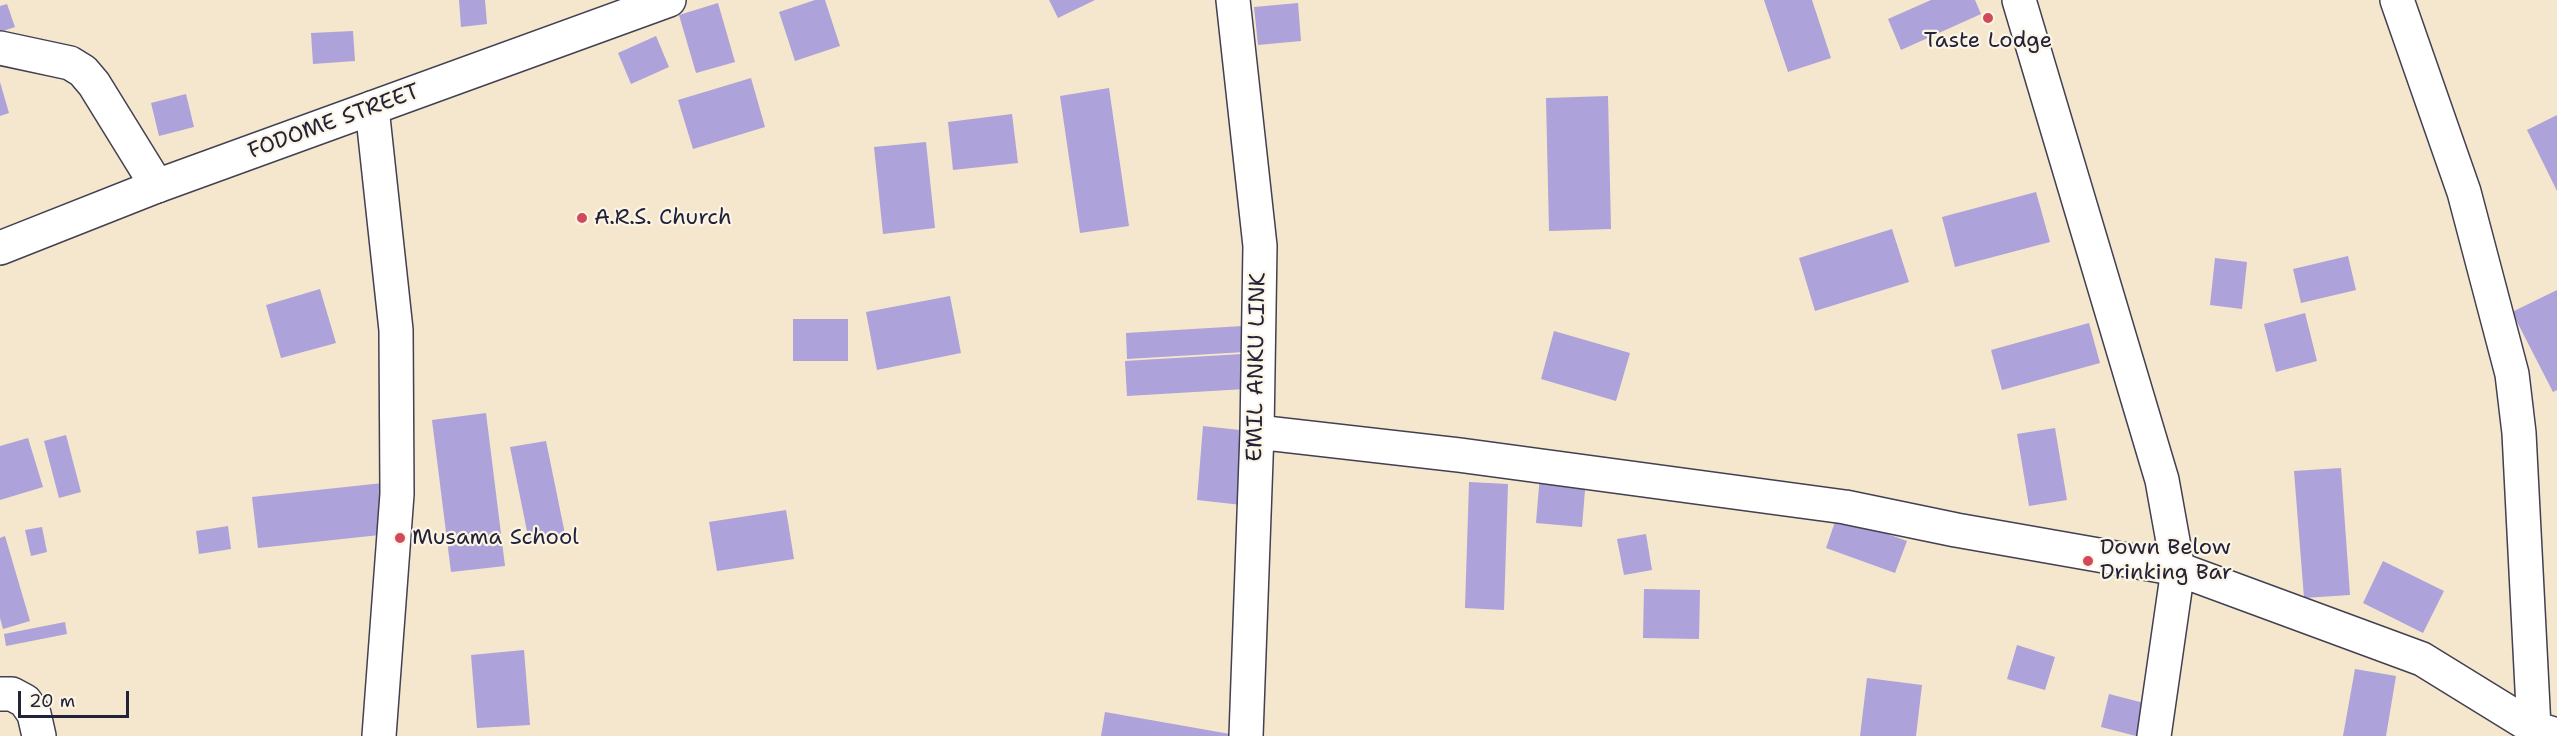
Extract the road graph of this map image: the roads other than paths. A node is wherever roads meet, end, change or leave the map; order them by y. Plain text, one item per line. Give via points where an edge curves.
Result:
1 (669, 0) edge
2 (1233, 0) edge
3 (2019, 0) edge
4 (2397, 0) edge
5 (0, 48) edge
6 (372, 108) junction
7 (157, 186) junction
8 (0, 248) edge
9 (1257, 432) junction
10 (2178, 569) junction
11 (0, 694) edge
12 (2546, 732) edge
13 (39, 736) edge
14 (379, 736) edge
15 (1246, 736) edge
16 (2154, 736) edge

1 - 6 street, FODOME STREET
2 - 9 street, EMIL ANKU LINK via 1260,246
3 - 10 street via 2162,480
4 - 12 street via 2464,192 2512,374
5 - 7 street via 70,63 84,71
6 - 7 street, FODOME STREET
6 - 14 street via 396,330 398,494
7 - 8 street, FODOME STREET
9 - 10 street via 1459,454 1845,507
9 - 15 street, EMIL ANKU LINK
10 - 12 street via 2422,659
10 - 16 street
11 - 13 street via 12,694 26,701

